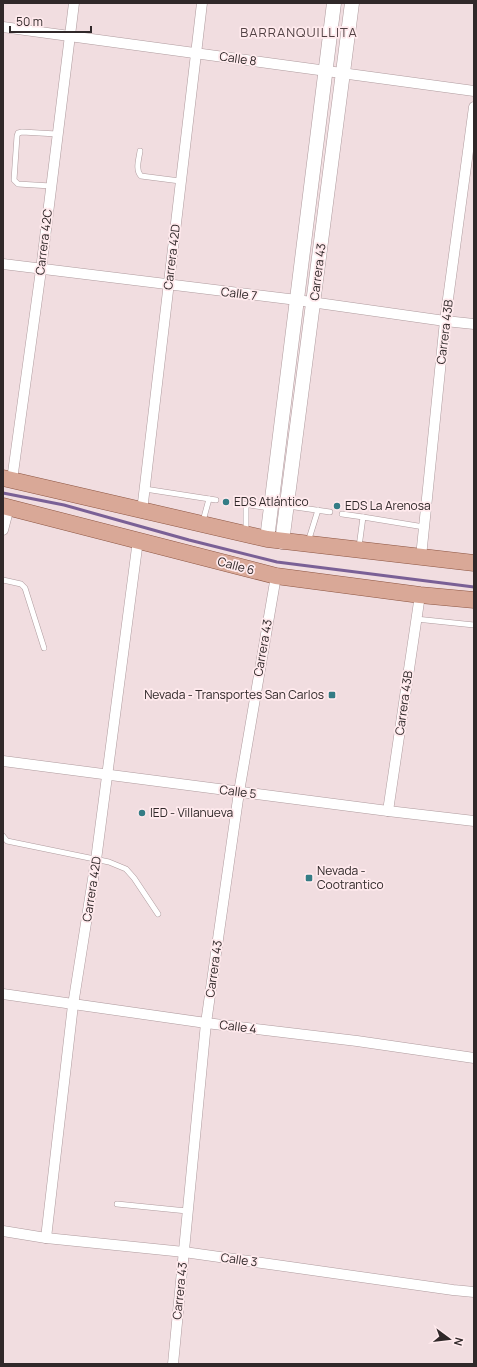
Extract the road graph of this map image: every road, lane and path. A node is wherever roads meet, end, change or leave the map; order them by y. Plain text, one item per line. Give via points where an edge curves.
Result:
1 (74, 3) edge
2 (202, 3) edge
3 (334, 3) edge
4 (352, 3) edge
5 (3, 27) edge
6 (69, 36) junction
7 (195, 54) junction
8 (325, 71) junction
9 (344, 73) junction
10 (474, 91) edge
11 (474, 107) edge
12 (57, 134) junction
13 (140, 151) dead end
14 (180, 181) junction
15 (51, 186) junction
16 (3, 264) edge
17 (41, 270) junction
18 (168, 286) junction
19 (297, 300) junction
20 (314, 303) junction
21 (445, 321) junction
22 (474, 324) edge
23 (7, 479) edge
24 (145, 489) junction
25 (209, 499) junction
26 (216, 500) dead end
27 (236, 503) dead end
28 (246, 505) junction
29 (6, 506) edge
30 (287, 506) junction
31 (272, 509) junction
32 (318, 510) junction
33 (142, 511) junction
34 (330, 512) dead end
35 (342, 514) dead end
36 (363, 517) junction
37 (203, 524) junction
38 (424, 527) junction
39 (3, 530) edge
40 (246, 534) junction
41 (138, 540) junction
42 (275, 541) junction
43 (307, 545) junction
44 (359, 550) junction
45 (421, 556) junction
46 (474, 563) edge
47 (276, 576) junction
48 (3, 580) edge
49 (420, 595) junction
50 (474, 600) edge
51 (416, 619) junction
52 (474, 625) edge
53 (44, 648) dead end
54 (3, 761) edge
55 (107, 775) junction
56 (239, 792) junction
57 (388, 811) junction
58 (474, 821) edge
59 (3, 836) edge
60 (96, 860) junction
61 (158, 914) dead end
62 (3, 994) edge
63 (73, 1005) junction
64 (206, 1023) junction
65 (474, 1058) edge
66 (117, 1204) dead end
67 (187, 1211) junction
68 (3, 1231) edge
69 (46, 1238) junction
70 (184, 1252) junction
71 (474, 1292) edge
72 (173, 1364) edge

1 - 6 street, Carrera 42C
2 - 7 street, Carrera 42D
3 - 8 street, Carrera 43
4 - 9 street, Carrera 43
5 - 6 street, Calle 8
6 - 7 street, Calle 8
6 - 12 street, Carrera 42C
7 - 8 street, Calle 8
7 - 14 street, Carrera 42D
8 - 9 street, Calle 8
8 - 19 street, Carrera 43
9 - 10 street, Calle 8
9 - 20 street, Carrera 43
11 - 21 street, Carrera 43B
12 - 15 street, Carrera 42C
12 - 15 lane via 18,133 14,180 18,184
13 - 14 lane via 138,174
14 - 18 street, Carrera 42D
15 - 17 street, Carrera 42C
16 - 17 street, Calle 7
17 - 18 street, Calle 7
17 - 23 street, Carrera 42C
18 - 19 street, Calle 7
18 - 24 street, Carrera 42D
19 - 20 street, Calle 7
19 - 31 street, Carrera 43
20 - 21 street, Calle 7
20 - 30 street, Carrera 43
21 - 22 street, Calle 7
21 - 38 street, Carrera 43B
23 - 33 main road
24 - 25 lane
24 - 33 street, Carrera 42D
25 - 26 lane
25 - 37 lane
27 - 28 lane
28 - 31 lane
28 - 40 lane
29 - 39 street
29 - 41 main road, Calle 6
30 - 32 lane
30 - 42 street, Carrera 43
31 - 42 street, Carrera 43
32 - 34 lane
32 - 43 lane
33 - 37 main road
35 - 36 lane
36 - 38 lane
36 - 44 lane
37 - 40 main road
38 - 45 street, Carrera 43B
40 - 42 main road
41 - 47 main road, Calle 6
41 - 55 street, Carrera 42D
42 - 43 main road
43 - 44 main road
44 - 45 main road
45 - 46 main road
47 - 49 main road, Calle 6
47 - 56 street, Carrera 43
48 - 53 lane via 21,584 25,588
49 - 50 main road, Calle 6
49 - 51 street, Carrera 43B
51 - 52 lane
51 - 57 street, Carrera 43B
54 - 55 street, Calle 5
55 - 56 street, Calle 5
55 - 60 street, Carrera 42D
56 - 57 street, Calle 5
56 - 64 street, Carrera 43
57 - 58 street, Calle 5
59 - 60 lane via 7,840
60 - 61 lane via 126,869
60 - 63 street, Carrera 42D
62 - 63 street, Calle 4
63 - 64 street, Calle 4
63 - 69 street, Carrera 42D
64 - 65 street, Calle 4
64 - 67 street, Carrera 43
66 - 67 lane
67 - 70 street, Carrera 43
68 - 69 street, Calle 3
69 - 70 street, Calle 3
70 - 71 street, Calle 3
70 - 72 street, Carrera 43

